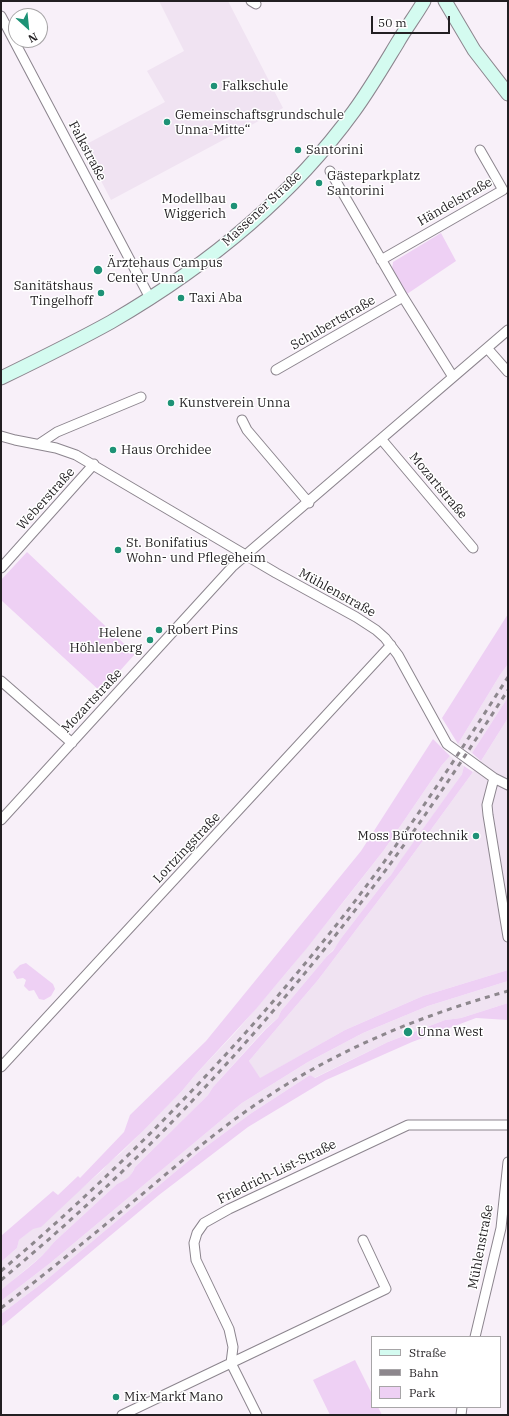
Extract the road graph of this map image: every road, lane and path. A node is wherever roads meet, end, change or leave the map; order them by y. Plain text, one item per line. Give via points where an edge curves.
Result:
1 (424, 1) edge
2 (445, 1) edge
3 (1, 16) edge
4 (508, 94) edge
5 (480, 150) dead end
6 (330, 171) dead end
7 (381, 260) junction
8 (403, 297) junction
9 (150, 298) junction
10 (508, 330) edge
11 (487, 348) junction
12 (276, 370) dead end
13 (508, 372) edge
14 (453, 377) junction
15 (1, 378) edge
16 (141, 397) dead end
17 (242, 420) dead end
18 (1, 436) edge
19 (382, 440) junction
20 (39, 444) junction
21 (94, 464) junction
22 (309, 503) junction
23 (473, 548) dead end
24 (246, 556) junction
25 (1, 568) edge
26 (392, 645) junction
27 (1, 681) edge
28 (72, 743) junction
29 (494, 778) junction
30 (508, 785) edge
31 (1, 820) edge
32 (508, 936) edge
33 (1, 1067) edge
34 (508, 1125) edge
35 (508, 1162) edge
36 (504, 1229) edge
37 (363, 1240) dead end
38 (475, 1336) edge
39 (231, 1363) junction
40 (122, 1415) edge
41 (257, 1415) edge

1 - 9 main road, Massener Straße via 354,111 310,163 272,203 222,246
2 - 4 main road via 474,50
3 - 9 street, Falkstraße
5 - 7 street, Händelstraße via 503,190
6 - 7 street
7 - 8 street
8 - 12 street, Schubertstraße
8 - 14 street
9 - 15 main road, Massener Straße via 78,340
10 - 11 street, Mozartstraße
11 - 13 street
11 - 14 street, Mozartstraße
14 - 19 street, Mozartstraße
16 - 20 street via 57,432
17 - 22 street via 247,430
18 - 20 street, Mühlenstraße
19 - 22 street, Mozartstraße
19 - 23 street, Mozartstraße
20 - 21 street, Mühlenstraße via 76,455
21 - 24 street, Mühlenstraße
21 - 25 street, Weberstraße
22 - 24 street, Mozartstraße
24 - 26 street, Mühlenstraße via 367,623
24 - 28 street, Mozartstraße
26 - 29 street, Mühlenstraße via 447,744
26 - 33 street, Lortzingstraße
27 - 28 street
28 - 31 street, Mozartstraße
29 - 30 street, Mühlenstraße
29 - 32 street via 487,805
34 - 39 street, Friedrich-List-Straße via 408,1125 243,1202 204,1224 197,1233 194,1243 196,1260 229,1329 233,1347
35 - 36 street, Mühlenstraße
36 - 38 street, Mühlenstraße
37 - 39 street via 386,1289
39 - 40 street
39 - 41 street

